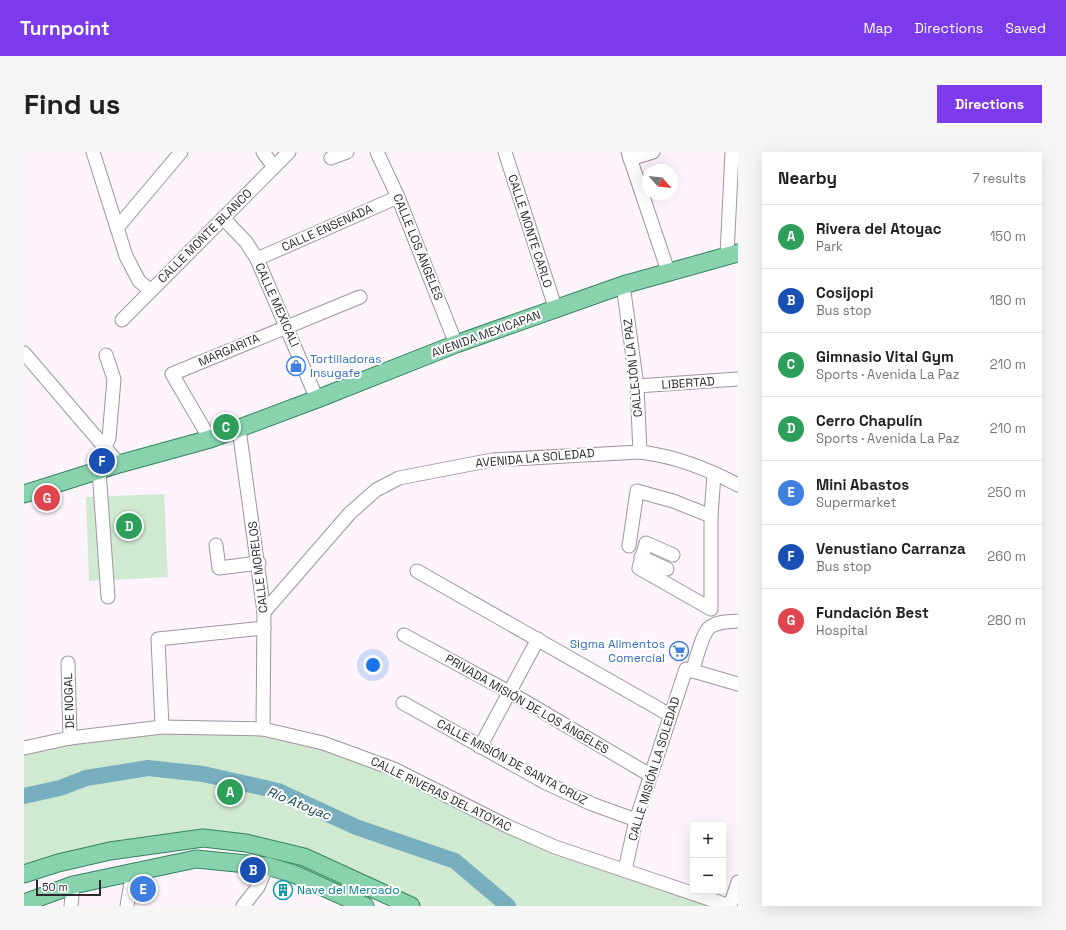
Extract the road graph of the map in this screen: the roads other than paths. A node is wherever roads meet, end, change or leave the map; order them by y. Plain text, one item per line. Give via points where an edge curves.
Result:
1 (181, 152) edge
2 (263, 152) edge
3 (289, 152) edge
4 (347, 152) edge
5 (377, 152) edge
6 (505, 152) edge
7 (653, 152) edge
8 (732, 152) edge
9 (95, 153) edge
10 (629, 156) edge
11 (332, 158) dead end
12 (274, 167) junction
13 (398, 197) junction
14 (224, 219) junction
15 (117, 228) junction
16 (732, 254) edge
17 (257, 259) junction
18 (668, 271) junction
19 (623, 285) junction
20 (150, 290) junction
21 (360, 297) dead end
22 (556, 310) junction
23 (122, 320) dead end
24 (286, 326) junction
25 (456, 344) junction
26 (106, 355) dead end
27 (26, 361) edge
28 (738, 379) edge
29 (637, 386) junction
30 (317, 399) junction
31 (239, 429) junction
32 (210, 439) junction
33 (105, 446) junction
34 (640, 452) junction
35 (119, 464) junction
36 (99, 470) junction
37 (714, 474) junction
38 (738, 485) edge
39 (24, 494) edge
40 (711, 516) junction
41 (216, 545) dead end
42 (629, 546) dead end
43 (673, 555) dead end
44 (641, 557) junction
45 (259, 563) junction
46 (667, 569) dead end
47 (417, 571) dead end
48 (108, 597) dead end
49 (264, 612) junction
50 (738, 621) edge
51 (264, 628) junction
52 (404, 635) dead end
53 (538, 639) junction
54 (68, 663) dead end
55 (689, 670) junction
56 (738, 684) edge
57 (509, 692) junction
58 (407, 706) dead end
59 (670, 715) junction
60 (162, 727) junction
61 (262, 729) junction
62 (70, 738) junction
63 (480, 747) junction
64 (24, 748) edge
65 (650, 775) junction
66 (636, 820) junction
67 (267, 866) junction
68 (625, 870) junction
69 (133, 871) junction
70 (24, 874) edge
71 (738, 882) edge
72 (73, 884) junction
73 (45, 900) edge
74 (24, 903) edge
75 (72, 906) edge
76 (127, 906) edge
77 (243, 906) edge
78 (365, 906) edge
79 (410, 906) edge
80 (730, 906) edge

1 - 15 street
2 - 12 street
3 - 12 street, CALLE MONTE BLANCO
4 - 11 street
5 - 13 street, CALLE LOS ÁNGELES
6 - 22 street, CALLE MONTE CARLO
7 - 10 street
8 - 16 street
9 - 15 street
10 - 18 street
12 - 14 street, CALLE MONTE BLANCO
13 - 17 street, CALLE ENSENADA
13 - 25 street, CALLE LOS ÁNGELES
14 - 17 street, CALLE MEXICALI via 246,242
14 - 20 street, CALLE MONTE BLANCO
15 - 20 street via 129,263 139,281
16 - 18 main road, AVENIDA MEXICAPAN
17 - 24 street, CALLE MEXICALI
18 - 19 main road, AVENIDA MEXICAPAN
19 - 22 main road, AVENIDA MEXICAPAN
19 - 29 street, CALLEJÓN LA PAZ
20 - 23 street, CALLE MONTE BLANCO
21 - 24 street, MARGARITA
22 - 25 main road, AVENIDA MEXICAPAN
24 - 30 street, CALLE MEXICALI
24 - 32 street, MARGARITA via 172,374
25 - 30 main road, AVENIDA MEXICAPAN
26 - 33 street via 114,379 109,438
27 - 33 street
28 - 29 street, LIBERTAD
29 - 34 street, CALLEJÓN LA PAZ
30 - 31 main road, AVENIDA MEXICAPAN
31 - 32 main road, AVENIDA MEXICAPAN
31 - 45 street, CALLE MORELOS
32 - 35 main road, AVENIDA MEXICAPAN
33 - 35 street
34 - 37 street, AVENIDA LA SOLEDAD via 659,454
34 - 49 street, AVENIDA LA SOLEDAD via 492,460 400,478 376,490 350,513
35 - 36 main road, AVENIDA MEXICAPAN
36 - 39 main road, AVENIDA MEXICAPAN
36 - 48 street
37 - 38 street, AVENIDA LA SOLEDAD
37 - 40 street
40 - 42 street via 673,501 637,491
40 - 44 street via 711,609 643,572 639,568
41 - 45 street via 218,568
43 - 44 street via 646,543
44 - 46 street
45 - 49 street, CALLE MORELOS
47 - 53 street
49 - 51 street, CALLE MORELOS
50 - 55 street, CALLE MISIÓN LA SOLEDAD via 710,627
51 - 60 street via 158,640
51 - 61 street, CALLE MORELOS
52 - 57 street, PRIVADA MISIÓN DE LOS ÁNGELES
53 - 57 street
53 - 59 street
54 - 62 street, DE NOGAL
55 - 56 street
55 - 59 street, CALLE MISIÓN LA SOLEDAD
57 - 63 street
57 - 65 street, PRIVADA MISIÓN DE LOS ÁNGELES
58 - 63 street, CALLE MISIÓN DE SANTA CRUZ
59 - 65 street, CALLE MISIÓN LA SOLEDAD
60 - 61 street, CALLE RIVERAS DEL ATOYAC
60 - 62 street, CALLE RIVERAS DEL ATOYAC
61 - 68 street, CALLE RIVERAS DEL ATOYAC via 323,742 366,757 507,826 556,847
62 - 64 street, CALLE RIVERAS DEL ATOYAC
63 - 66 street, CALLE MISIÓN DE SANTA CRUZ via 546,783
65 - 66 street, CALLE MISIÓN LA SOLEDAD
66 - 68 street, CALLE MISIÓN LA SOLEDAD
67 - 69 main road via 196,859
67 - 77 street via 258,887
67 - 78 main road via 294,874
68 - 80 street, CALLE RIVERAS DEL ATOYAC
69 - 72 main road
69 - 76 street
70 - 79 main road via 110,851 203,838 246,843 304,857
71 - 80 street
72 - 73 main road
72 - 75 street
73 - 74 main road

